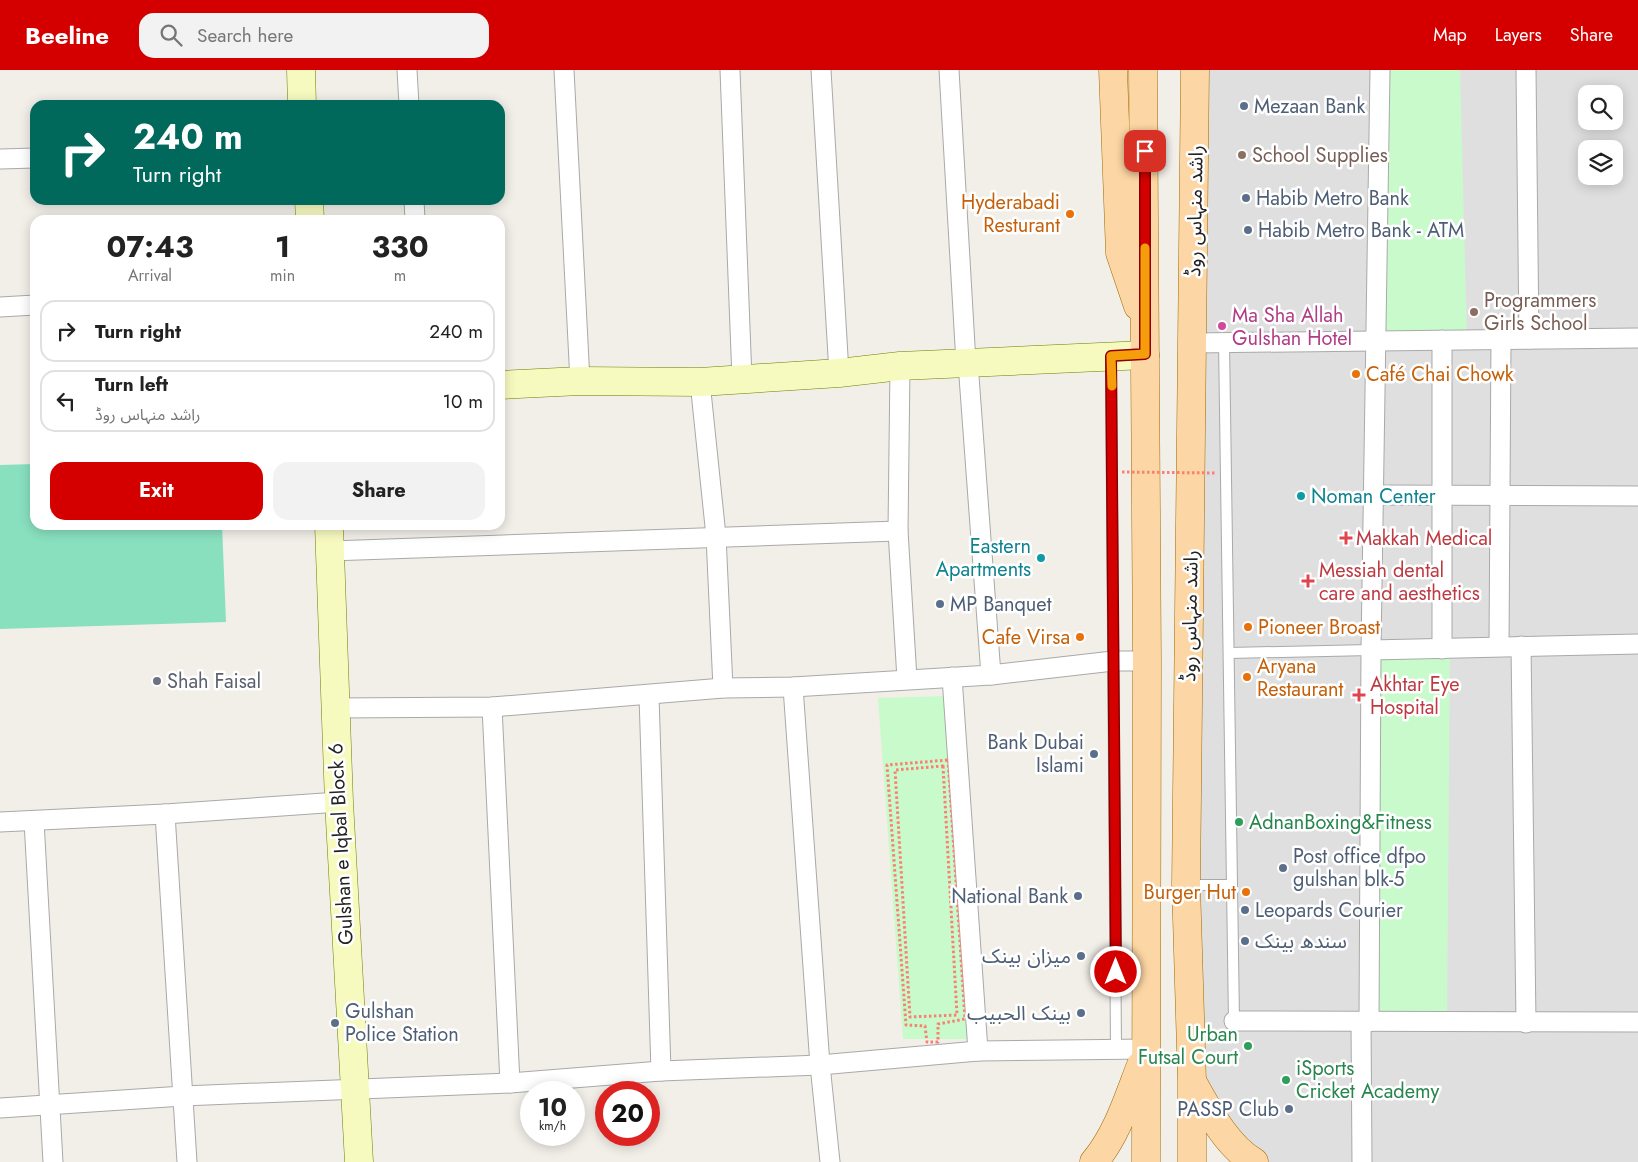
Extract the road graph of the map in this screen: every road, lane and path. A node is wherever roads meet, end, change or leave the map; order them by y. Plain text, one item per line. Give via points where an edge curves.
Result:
1 (300, 70) edge
2 (407, 70) edge
3 (564, 70) edge
4 (730, 70) edge
5 (821, 70) edge
6 (949, 70) edge
7 (1114, 70) edge
8 (1143, 70) edge
9 (1195, 70) edge
10 (1213, 70) edge
11 (1380, 70) edge
12 (1526, 70) edge
13 (302, 100) edge
14 (409, 100) edge
15 (1196, 124) junction
16 (30, 158) edge
17 (0, 159) edge
18 (30, 305) edge
19 (0, 307) edge
20 (1145, 326) junction
21 (1638, 338) edge
22 (1501, 339) junction
23 (1529, 339) junction
24 (1442, 340) junction
25 (1376, 341) junction
26 (1224, 342) junction
27 (1194, 343) junction
28 (1145, 354) junction
29 (1111, 356) junction
30 (967, 363) junction
31 (900, 366) junction
32 (839, 373) junction
33 (742, 379) junction
34 (580, 381) junction
35 (700, 382) junction
36 (505, 385) edge
37 (1122, 472) dead end
38 (1217, 473) dead end
39 (1375, 495) junction
40 (1442, 495) junction
41 (1500, 495) junction
42 (1638, 496) edge
43 (898, 531) junction
44 (716, 536) junction
45 (329, 538) edge
46 (1638, 644) edge
47 (1499, 646) junction
48 (1521, 646) junction
49 (1442, 649) junction
50 (1371, 650) junction
51 (1229, 653) junction
52 (1113, 661) junction
53 (1147, 661) junction
54 (991, 674) junction
55 (952, 677) junction
56 (906, 679) junction
57 (793, 687) junction
58 (723, 688) junction
59 (649, 696) junction
60 (335, 708) junction
61 (492, 708) junction
62 (339, 802) junction
63 (165, 814) junction
64 (34, 821) junction
65 (0, 822) edge
66 (1186, 885) junction
67 (1232, 885) junction
68 (938, 1016) junction
69 (1234, 1022) joint
70 (1365, 1022) junction
71 (1638, 1022) edge
72 (1526, 1023) junction
73 (938, 1024) junction
74 (1147, 1049) junction
75 (1116, 1050) junction
76 (978, 1051) junction
77 (820, 1065) junction
78 (661, 1072) junction
79 (1192, 1082) junction
80 (510, 1083) junction
81 (354, 1089) junction
82 (183, 1096) junction
83 (50, 1106) junction
84 (0, 1108) edge
85 (53, 1162) edge
86 (187, 1162) edge
87 (359, 1162) edge
88 (830, 1162) edge
89 (1094, 1162) edge
90 (1146, 1162) edge
91 (1192, 1162) edge
92 (1254, 1162) edge
93 (1362, 1162) edge

1 - 13 street
2 - 14 street
3 - 34 street
4 - 33 street
5 - 32 street
6 - 30 street
7 - 20 main road via 1120,253
8 - 20 main road, راشد منہاس روڈ
9 - 15 main road, راشد منہاس روڈ
10 - 15 main road
11 - 25 street
12 - 23 street
15 - 27 main road, راشد منہاس روڈ
16 - 17 street
18 - 19 street
20 - 28 main road, راشد منہاس روڈ
21 - 23 street
22 - 23 street
22 - 24 street
22 - 41 street
24 - 25 street
24 - 40 street
25 - 26 street
25 - 39 street
26 - 27 street
26 - 51 lane
27 - 66 main road, راشد منہاس روڈ
28 - 29 street
28 - 53 main road, راشد منہاس روڈ
29 - 30 street
29 - 52 lane
30 - 31 street
30 - 54 street
31 - 32 street
31 - 43 street
32 - 33 street
33 - 35 street
34 - 35 street
34 - 36 street
35 - 44 street
37 - 38 path, bridge
39 - 40 street
39 - 50 street
40 - 41 street
40 - 49 street
41 - 42 street
41 - 47 street
43 - 44 street
43 - 56 street
44 - 45 street
44 - 58 street
45 - 60 street, Gulshan e Iqbal Block 6
46 - 48 street
47 - 48 street
47 - 49 street
48 - 72 street
49 - 50 street
50 - 51 lane
50 - 70 street
51 - 67 lane
52 - 53 street
52 - 54 street
52 - 75 lane
53 - 74 main road, راشد منہاس روڈ
54 - 55 street
55 - 56 street
55 - 76 street
56 - 57 street
57 - 58 street
57 - 77 street
58 - 59 street
59 - 61 street
59 - 78 street
60 - 61 street
60 - 62 street, Gulshan e Iqbal Block 6
61 - 80 street
62 - 63 street
62 - 81 street, Gulshan e Iqbal Block 6
63 - 64 street
63 - 82 street
64 - 65 street
64 - 83 street
66 - 67 lane
66 - 79 main road, راشد منہاس روڈ
67 - 69 lane
68 - 68 path via 957,1015 943,766 895,770 910,1017
68 - 73 path
69 - 70 street
70 - 72 street
70 - 93 street
71 - 72 street
73 - 73 path via 965,1019 948,760 887,765 906,1025 925,1026 927,1042 938,1042
74 - 75 street
74 - 89 main road via 1122,1113
74 - 90 main road, راشد منہاس روڈ
75 - 76 street
76 - 77 street
77 - 78 street
77 - 88 street
78 - 80 street
79 - 91 main road, راشد منہاس روڈ
79 - 92 main road via 1213,1119
80 - 81 street
81 - 82 street
81 - 87 street, Gulshan e Iqbal Block 6
82 - 83 street
82 - 86 street
83 - 84 street
83 - 85 street

